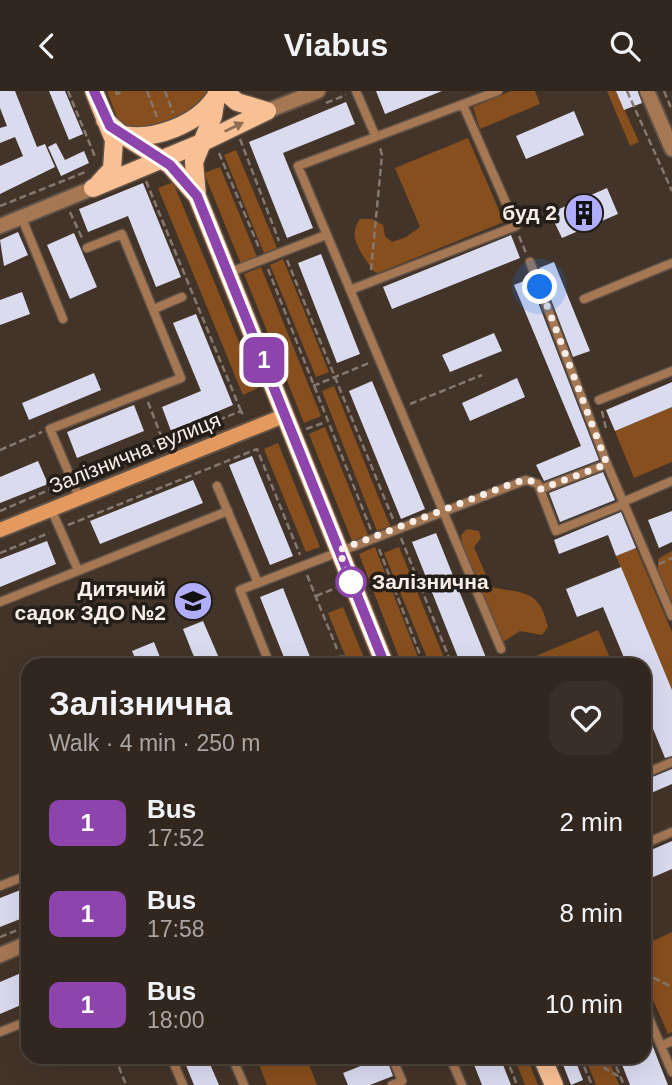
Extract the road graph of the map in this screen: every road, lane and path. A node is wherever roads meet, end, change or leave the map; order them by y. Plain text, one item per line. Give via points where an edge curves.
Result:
1 (68, 91) edge
2 (94, 91) edge
3 (116, 91) edge
4 (124, 91) edge
5 (147, 91) edge
6 (165, 91) edge
7 (318, 91) edge
8 (356, 91) edge
9 (498, 91) edge
10 (627, 91) edge
11 (647, 91) edge
12 (664, 91) edge
13 (219, 93) edge
14 (463, 105) junction
15 (672, 110) edge
16 (267, 111) junction
17 (106, 120) junction
18 (375, 135) junction
19 (125, 137) junction
20 (201, 143) junction
21 (672, 149) edge
22 (162, 160) junction
23 (93, 188) junction
24 (672, 191) edge
25 (197, 196) junction
26 (65, 199) junction
27 (0, 206) edge
28 (21, 216) junction
29 (0, 226) edge
30 (516, 226) junction
31 (326, 235) junction
32 (87, 249) joint
33 (530, 262) joint
34 (672, 264) edge
35 (228, 273) junction
36 (369, 282) junction
37 (350, 291) junction
38 (182, 297) dead end
39 (584, 299) dead end
40 (154, 309) junction
41 (63, 320) dead end
42 (379, 359) junction
43 (672, 371) edge
44 (482, 375) dead end
45 (336, 376) junction
46 (144, 392) junction
47 (599, 400) dead end
48 (400, 408) junction
49 (286, 415) junction
50 (328, 421) junction
51 (50, 429) junction
52 (249, 430) junction
53 (293, 434) junction
54 (163, 442) junction
55 (257, 449) dead end
56 (0, 450) edge
57 (607, 464) junction
58 (71, 480) junction
59 (672, 481) edge
60 (218, 485) dead end
61 (541, 489) junction
62 (79, 497) junction
63 (621, 504) junction
64 (51, 509) junction
65 (444, 509) junction
66 (0, 511) edge
67 (228, 511) junction
68 (60, 528) junction
69 (397, 529) junction
70 (0, 530) edge
71 (374, 537) junction
72 (339, 550) junction
73 (0, 553) edge
74 (78, 570) junction
75 (258, 583) junction
76 (336, 588) dead end
77 (316, 596) dead end
78 (0, 602) edge
79 (672, 617) edge
80 (501, 649) dead end
81 (267, 658) edge
82 (381, 658) edge
83 (421, 658) edge
84 (449, 658) edge
85 (672, 762) edge
86 (651, 771) edge
87 (672, 832) edge
88 (651, 841) edge
89 (21, 878) edge
90 (0, 886) edge
91 (21, 929) edge
92 (0, 937) edge
93 (21, 946) edge
94 (0, 954) edge
95 (651, 977) edge
96 (672, 987) edge
97 (651, 1022) edge
98 (21, 1024) edge
99 (0, 1032) edge
100 (672, 1041) edge
101 (661, 1046) junction
102 (118, 1064) edge
103 (174, 1064) edge
104 (235, 1064) edge
105 (396, 1064) edge
106 (453, 1064) edge
107 (509, 1064) edge
108 (545, 1064) edge
109 (584, 1064) edge
110 (595, 1064) edge
111 (615, 1064) edge
112 (672, 1072) edge
113 (620, 1077) junction
114 (126, 1085) edge
115 (183, 1085) edge
116 (244, 1085) edge
117 (392, 1085) edge
118 (462, 1085) edge
119 (517, 1085) edge
120 (554, 1085) edge
121 (592, 1085) edge
122 (624, 1085) edge

1 - 27 path via 99,166
2 - 17 main road
3 - 4 path
5 - 6 path via 158,122 174,116
7 - 16 street
8 - 18 lane
9 - 14 lane
10 - 24 path
11 - 21 street
12 - 15 path
13 - 16 main road
13 - 19 main road via 195,118 151,136
13 - 20 main road
14 - 18 lane
14 - 30 lane
20 -> 16 main road
17 - 19 main road
17 - 23 main road via 114,140 114,159 112,169
18 - 31 lane via 298,166
18 - 36 path via 382,155
19 - 22 main road
20 - 22 main road
20 - 25 main road via 194,162
22 - 23 main road
22 - 25 main road
23 - 26 street
25 - 35 main road
26 - 28 street
26 - 32 path
28 - 29 street
28 - 41 lane
30 - 33 path
30 - 36 lane
31 - 35 lane
31 - 37 lane
32 - 40 lane via 122,234
33 - 57 lane
34 - 39 lane
35 - 49 main road
36 - 37 lane
37 - 42 lane
38 - 40 lane
40 - 46 lane via 181,378
42 - 45 path
42 - 48 lane
43 - 47 lane
44 - 48 path
45 - 50 path via 313,386
45 - 69 path
46 - 51 lane
46 - 54 path
48 - 65 lane
49 - 52 street, Залізнична вулиця
49 - 53 main road
50 - 53 path
50 - 71 path
51 - 56 path
51 - 58 lane
52 - 54 path via 241,411
52 - 62 street, Залізнична вулиця
53 - 72 main road
54 - 58 path
55 - 68 path
57 - 61 lane
57 - 63 lane
58 - 62 lane
58 - 66 path
59 - 63 lane
60 - 67 lane
61 - 63 lane via 556,531
61 - 65 lane via 526,480
62 - 64 street, Залізнична вулиця
63 - 79 lane
64 - 68 lane
64 - 70 street, Залізнична вулиця
65 - 69 lane
65 - 80 lane
67 - 74 lane
67 - 75 lane
68 - 73 path
68 - 74 lane
69 - 71 lane
69 - 84 path
71 - 72 lane
71 - 83 path
72 - 75 lane
72 - 82 main road
74 - 78 lane
75 - 81 lane via 240,590
76 - 77 path
85 - 86 lane
87 - 88 lane
89 - 90 lane
91 - 92 path
93 - 94 street
95 - 96 path
97 - 101 lane
98 - 99 lane
100 - 101 lane
101 - 112 lane
102 - 114 path
103 - 115 lane
104 - 116 lane
105 - 117 lane via 402,1081
106 - 118 lane
107 - 119 path
108 - 120 main road
109 - 121 path
110 - 113 path
111 - 113 path
113 - 122 path

